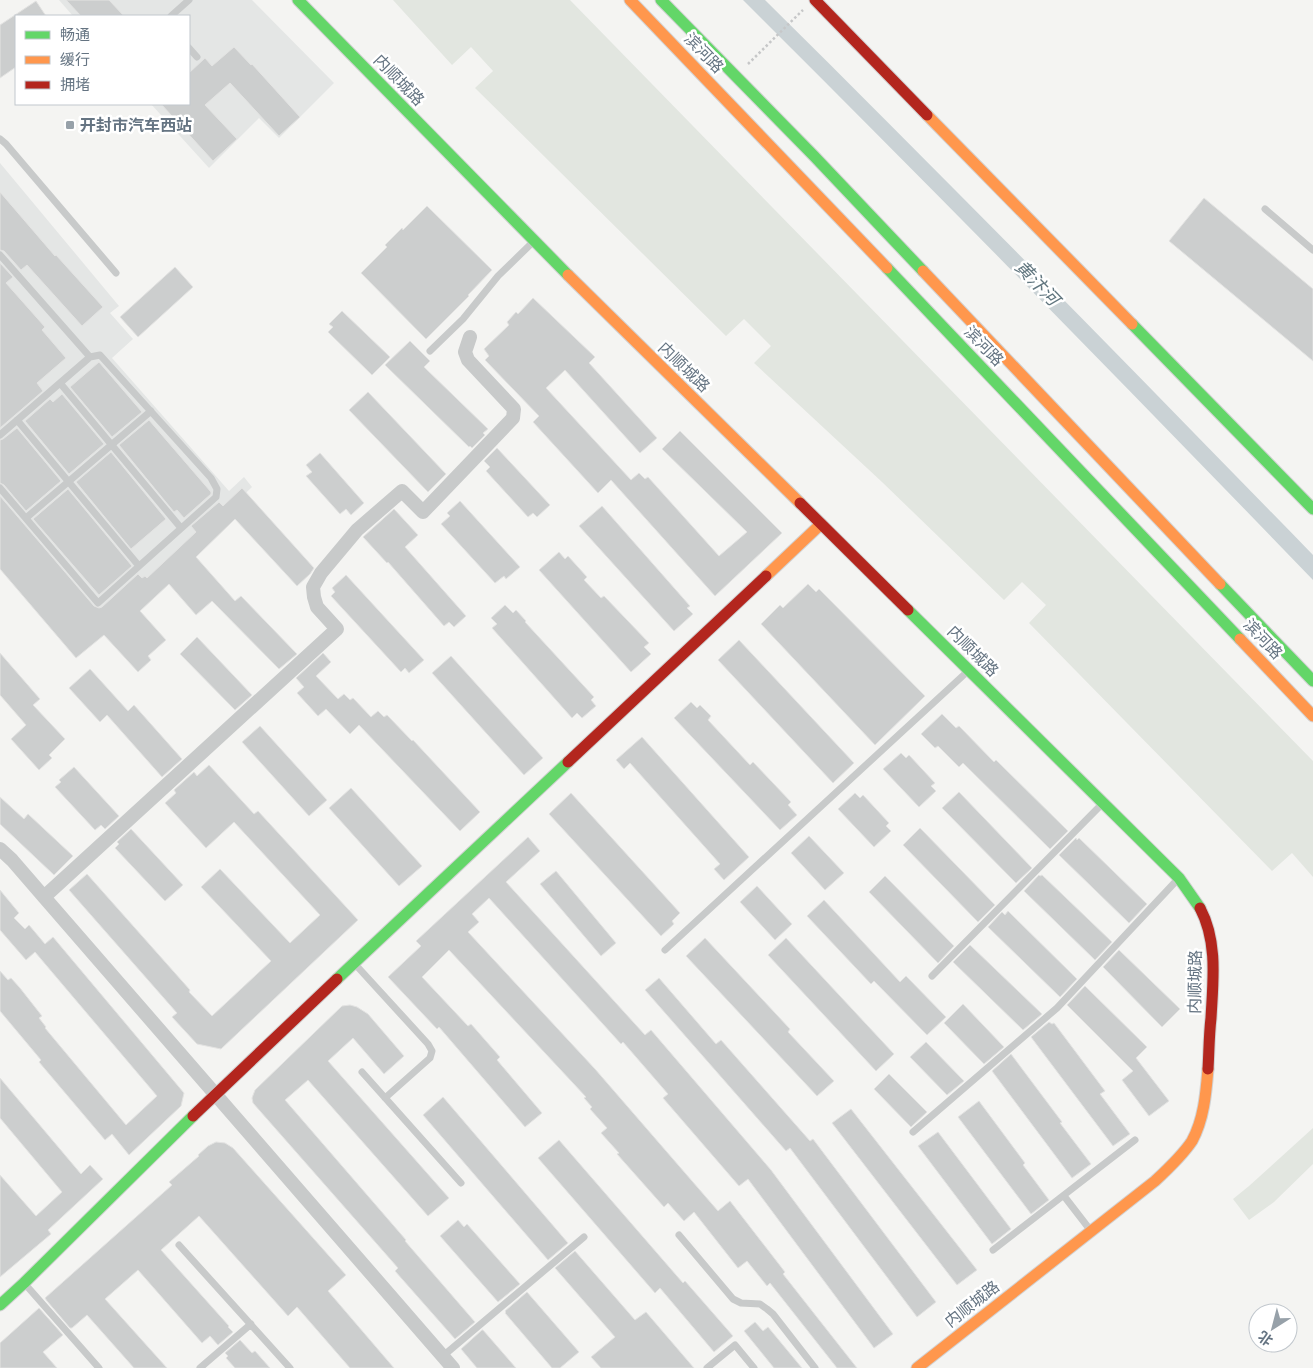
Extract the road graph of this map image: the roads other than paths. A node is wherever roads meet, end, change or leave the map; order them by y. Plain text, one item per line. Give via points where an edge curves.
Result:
1 (189, 0) edge
2 (298, 0) edge
3 (630, 0) edge
4 (661, 0) edge
5 (810, 3) edge
6 (172, 15) edge
7 (190, 49) edge
8 (197, 57) dead end
9 (0, 139) edge
10 (1265, 209) dead end
11 (534, 242) junction
12 (1313, 250) edge
13 (0, 255) edge
14 (116, 273) dead end
15 (470, 337) dead end
16 (430, 351) dead end
17 (90, 357) junction
18 (60, 383) junction
19 (151, 411) junction
20 (18, 420) junction
21 (0, 435) edge
22 (112, 444) junction
23 (68, 481) junction
24 (0, 488) edge
25 (1313, 509) edge
26 (26, 518) junction
27 (822, 524) junction
28 (181, 528) junction
29 (139, 566) junction
30 (970, 670) junction
31 (1313, 681) edge
32 (1313, 716) edge
33 (1102, 803) junction
34 (0, 849) edge
35 (1179, 878) junction
36 (44, 897) junction
37 (665, 950) dead end
38 (354, 963) junction
39 (932, 976) dead end
40 (362, 1072) dead end
41 (215, 1094) junction
42 (385, 1098) junction
43 (913, 1132) dead end
44 (1135, 1140) dead end
45 (461, 1183) dead end
46 (1064, 1196) junction
47 (1091, 1232) junction
48 (679, 1235) dead end
49 (584, 1237) dead end
50 (179, 1245) dead end
51 (993, 1250) dead end
52 (24, 1283) junction
53 (0, 1305) edge
54 (250, 1324) junction
55 (443, 1356) junction
56 (99, 1368) edge
57 (200, 1368) edge
58 (290, 1368) edge
59 (453, 1368) edge
60 (708, 1368) edge
61 (754, 1368) edge
62 (815, 1368) edge
63 (917, 1368) edge

1 - 6 lane
2 - 11 street, 内顺城路
3 - 32 street, 滨河路
4 - 31 street, 滨河路 via 821,163
5 - 25 street
7 - 8 lane
9 - 14 lane
10 - 12 lane
11 - 16 lane via 498,276 463,319
11 - 27 street, 内顺城路
13 - 17 lane
15 - 36 street via 465,352 468,360 514,409 513,418 423,512 402,491 358,530 313,587 317,607 337,630
17 - 18 lane
17 - 19 lane via 100,355
18 - 20 lane
18 - 22 lane
19 - 22 lane
19 - 28 lane via 218,489 216,497
20 - 21 lane
20 - 23 lane
22 - 23 lane
22 - 28 lane
23 - 26 lane
23 - 29 lane
24 - 26 lane
26 - 29 lane via 98,603
27 - 30 street, 内顺城路
27 - 38 street
28 - 29 lane
30 - 33 street, 内顺城路
30 - 37 lane
33 - 35 street, 内顺城路
33 - 39 lane
34 - 36 street
35 - 43 lane via 1057,1008
35 - 47 street, 内顺城路 via 1202,912 1212,949 1207,1082 1199,1126 1181,1155 1155,1181
36 - 41 street
38 - 41 street
38 - 42 lane via 432,1051 430,1058
40 - 42 lane
41 - 52 street
41 - 55 street
42 - 45 lane
44 - 46 lane
46 - 47 lane
46 - 51 lane
47 - 63 street, 内顺城路
48 - 62 lane via 732,1299 760,1304 773,1314
49 - 55 lane
50 - 54 lane
52 - 53 street
52 - 56 lane
54 - 57 lane
54 - 58 lane
55 - 59 street
60 - 61 lane via 735,1345

